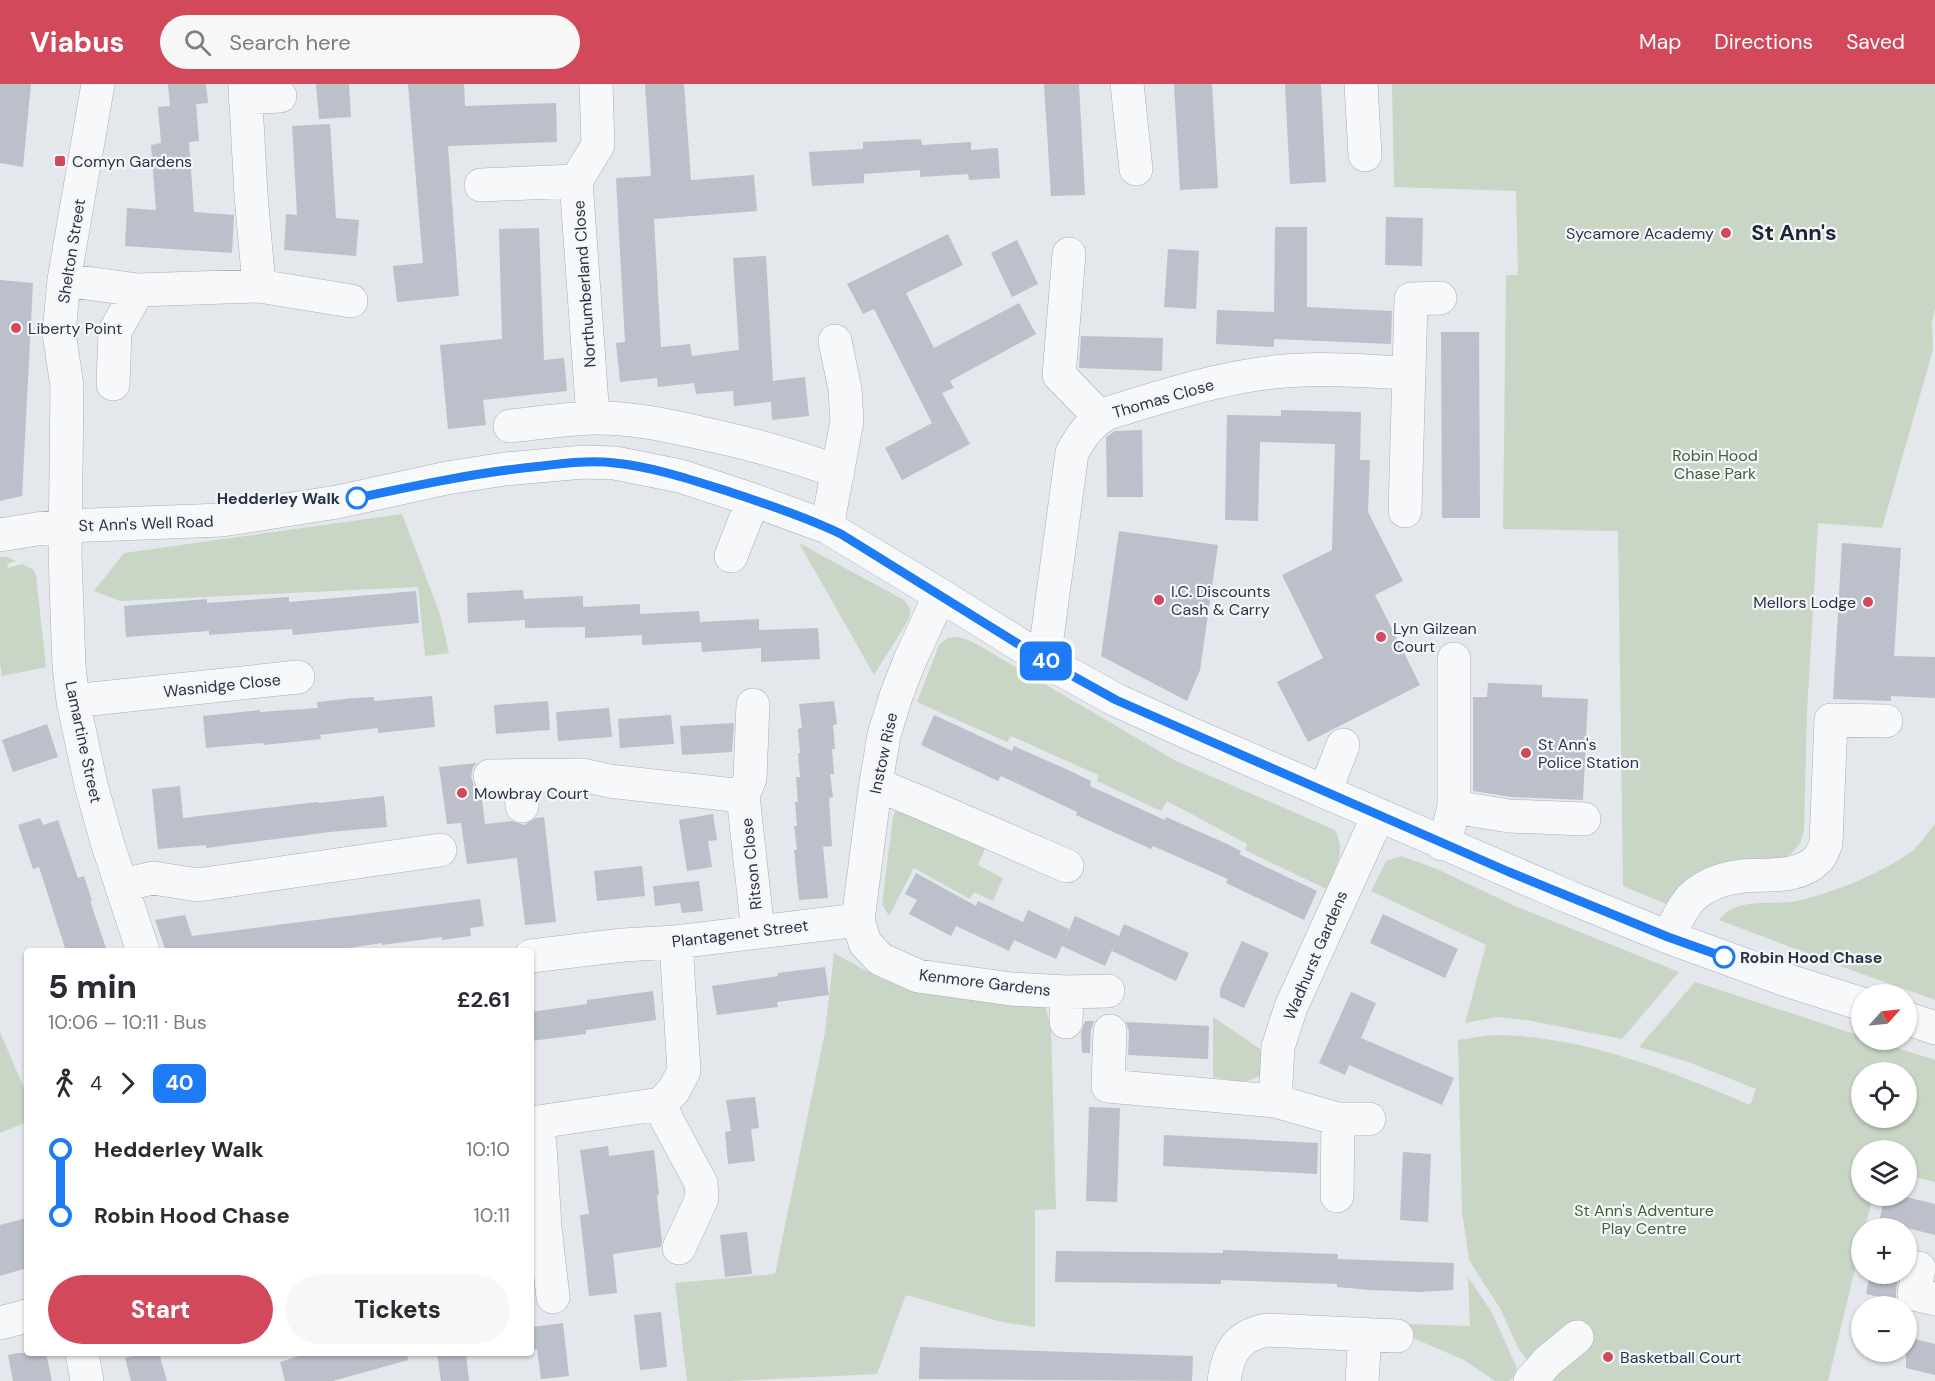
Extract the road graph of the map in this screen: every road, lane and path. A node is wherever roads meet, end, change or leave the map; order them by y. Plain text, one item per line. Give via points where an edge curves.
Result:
1 (596, 84) edge
2 (1127, 84) edge
3 (1361, 84) edge
4 (98, 87) edge
5 (245, 91) edge
6 (280, 96) dead end
7 (1365, 154) dead end
8 (1136, 170) dead end
9 (576, 181) junction
10 (481, 185) dead end
11 (1069, 254) dead end
12 (64, 280) junction
13 (259, 286) junction
14 (138, 290) junction
15 (1440, 298) dead end
16 (351, 300) dead end
17 (835, 341) dead end
18 (1409, 373) junction
19 (113, 384) dead end
20 (1100, 417) junction
21 (594, 418) junction
22 (539, 466) junction
23 (838, 472) junction
24 (753, 500) junction
25 (1405, 511) dead end
26 (66, 526) junction
27 (827, 527) junction
28 (0, 535) edge
29 (731, 556) dead end
30 (940, 595) junction
31 (1454, 659) dead end
32 (1044, 660) junction
33 (298, 676) dead end
34 (73, 701) junction
35 (753, 705) dead end
36 (1886, 721) dead end
37 (1343, 745) dead end
38 (510, 786) dead end
39 (875, 789) junction
40 (1325, 792) junction
41 (743, 796) junction
42 (1454, 807) junction
43 (1378, 816) junction
44 (1584, 819) dead end
45 (1442, 844) junction
46 (440, 850) dead end
47 (1067, 866) dead end
48 (122, 885) junction
49 (858, 920) junction
50 (762, 931) junction
51 (1668, 937) junction
52 (676, 942) junction
53 (142, 948) edge
54 (534, 955) edge
55 (1108, 991) dead end
56 (1851, 1001) edge
57 (1917, 1022) edge
58 (1935, 1028) edge
59 (1110, 1030) dead end
60 (1275, 1101) junction
61 (661, 1104) junction
62 (534, 1122) edge
63 (1337, 1196) dead end
64 (679, 1248) dead end
65 (1919, 1268) dead end
66 (553, 1297) dead end
67 (1935, 1299) edge
68 (24, 1317) edge
69 (0, 1323) edge
70 (1365, 1334) junction
71 (1397, 1336) dead end
72 (1577, 1337) dead end
73 (83, 1356) edge
74 (87, 1381) edge
75 (1224, 1381) edge
76 (1362, 1381) edge
77 (1530, 1381) edge

1 - 9 street, Northumberland Close via 598,145
2 - 8 street
3 - 7 street
4 - 12 street, Shelton Street
5 - 6 street
5 - 13 street
9 - 10 street
9 - 21 street, Northumberland Close
11 - 20 street via 1059,375
12 - 14 street
12 - 26 street, Shelton Street via 59,333 67,386
13 - 14 street
13 - 16 street
14 - 19 street via 115,331
15 - 18 street via 1411,299
17 - 23 street via 847,421
18 - 20 street, Thomas Close via 1302,370 1242,377
18 - 25 street
20 - 32 street, Thomas Close via 1079,439 1072,453
21 - 22 street via 523,424
21 - 23 street via 676,427 739,441
22 - 24 street, St Ann's Well Road via 615,463 680,476
22 - 26 street, St Ann's Well Road via 447,478 357,498 222,520
23 - 27 street
24 - 27 street, St Ann's Well Road
24 - 29 street
26 - 28 street, St Ann's Well Road
26 - 34 street, Lamartine Street
27 - 30 street, St Ann's Well Road
30 - 32 street, St Ann's Well Road
30 - 39 street, Instow Rise via 896,696 884,735
31 - 42 street
32 - 40 street, St Ann's Well Road via 1116,700
33 - 34 street, Wasnidge Close via 146,705
34 - 48 street, Lamartine Street via 106,842
35 - 41 street, Ritson Close via 750,778
36 - 51 street via 1831,720 1826,843 1820,858 1792,872 1715,882 1691,898
37 - 40 street
38 - 41 street, Ritson Close via 583,776 609,790
39 - 47 street via 885,788 1014,858
39 - 49 street, Instow Rise
40 - 43 street, St Ann's Well Road
41 - 50 street, Ritson Close via 757,923
42 - 44 street via 1509,816
42 - 45 street
43 - 45 street, St Ann's Well Road
43 - 60 street, Wadhurst Gardens via 1291,1007 1278,1047
45 - 51 street, St Ann's Well Road
46 - 48 street via 198,885 153,878
48 - 53 street, Lamartine Street
49 - 50 street, Plantagenet Street
49 - 55 street, Kenmore Gardens via 865,943 880,959 918,976 1011,989 1066,1007
50 - 52 street, Plantagenet Street
51 - 56 street, St Ann's Well Road
52 - 54 street, Plantagenet Street via 621,932
52 - 61 street via 684,1071
57 - 58 street
59 - 60 street via 1108,1086
60 - 63 street via 1354,1119
61 - 62 street
61 - 64 street via 701,1183 702,1198
62 - 66 street via 540,1146
65 - 67 street via 1914,1294
68 - 69 street
70 - 71 street
70 - 75 street via 1267,1330 1249,1335 1227,1364
70 - 76 street
72 - 77 street
73 - 74 street

